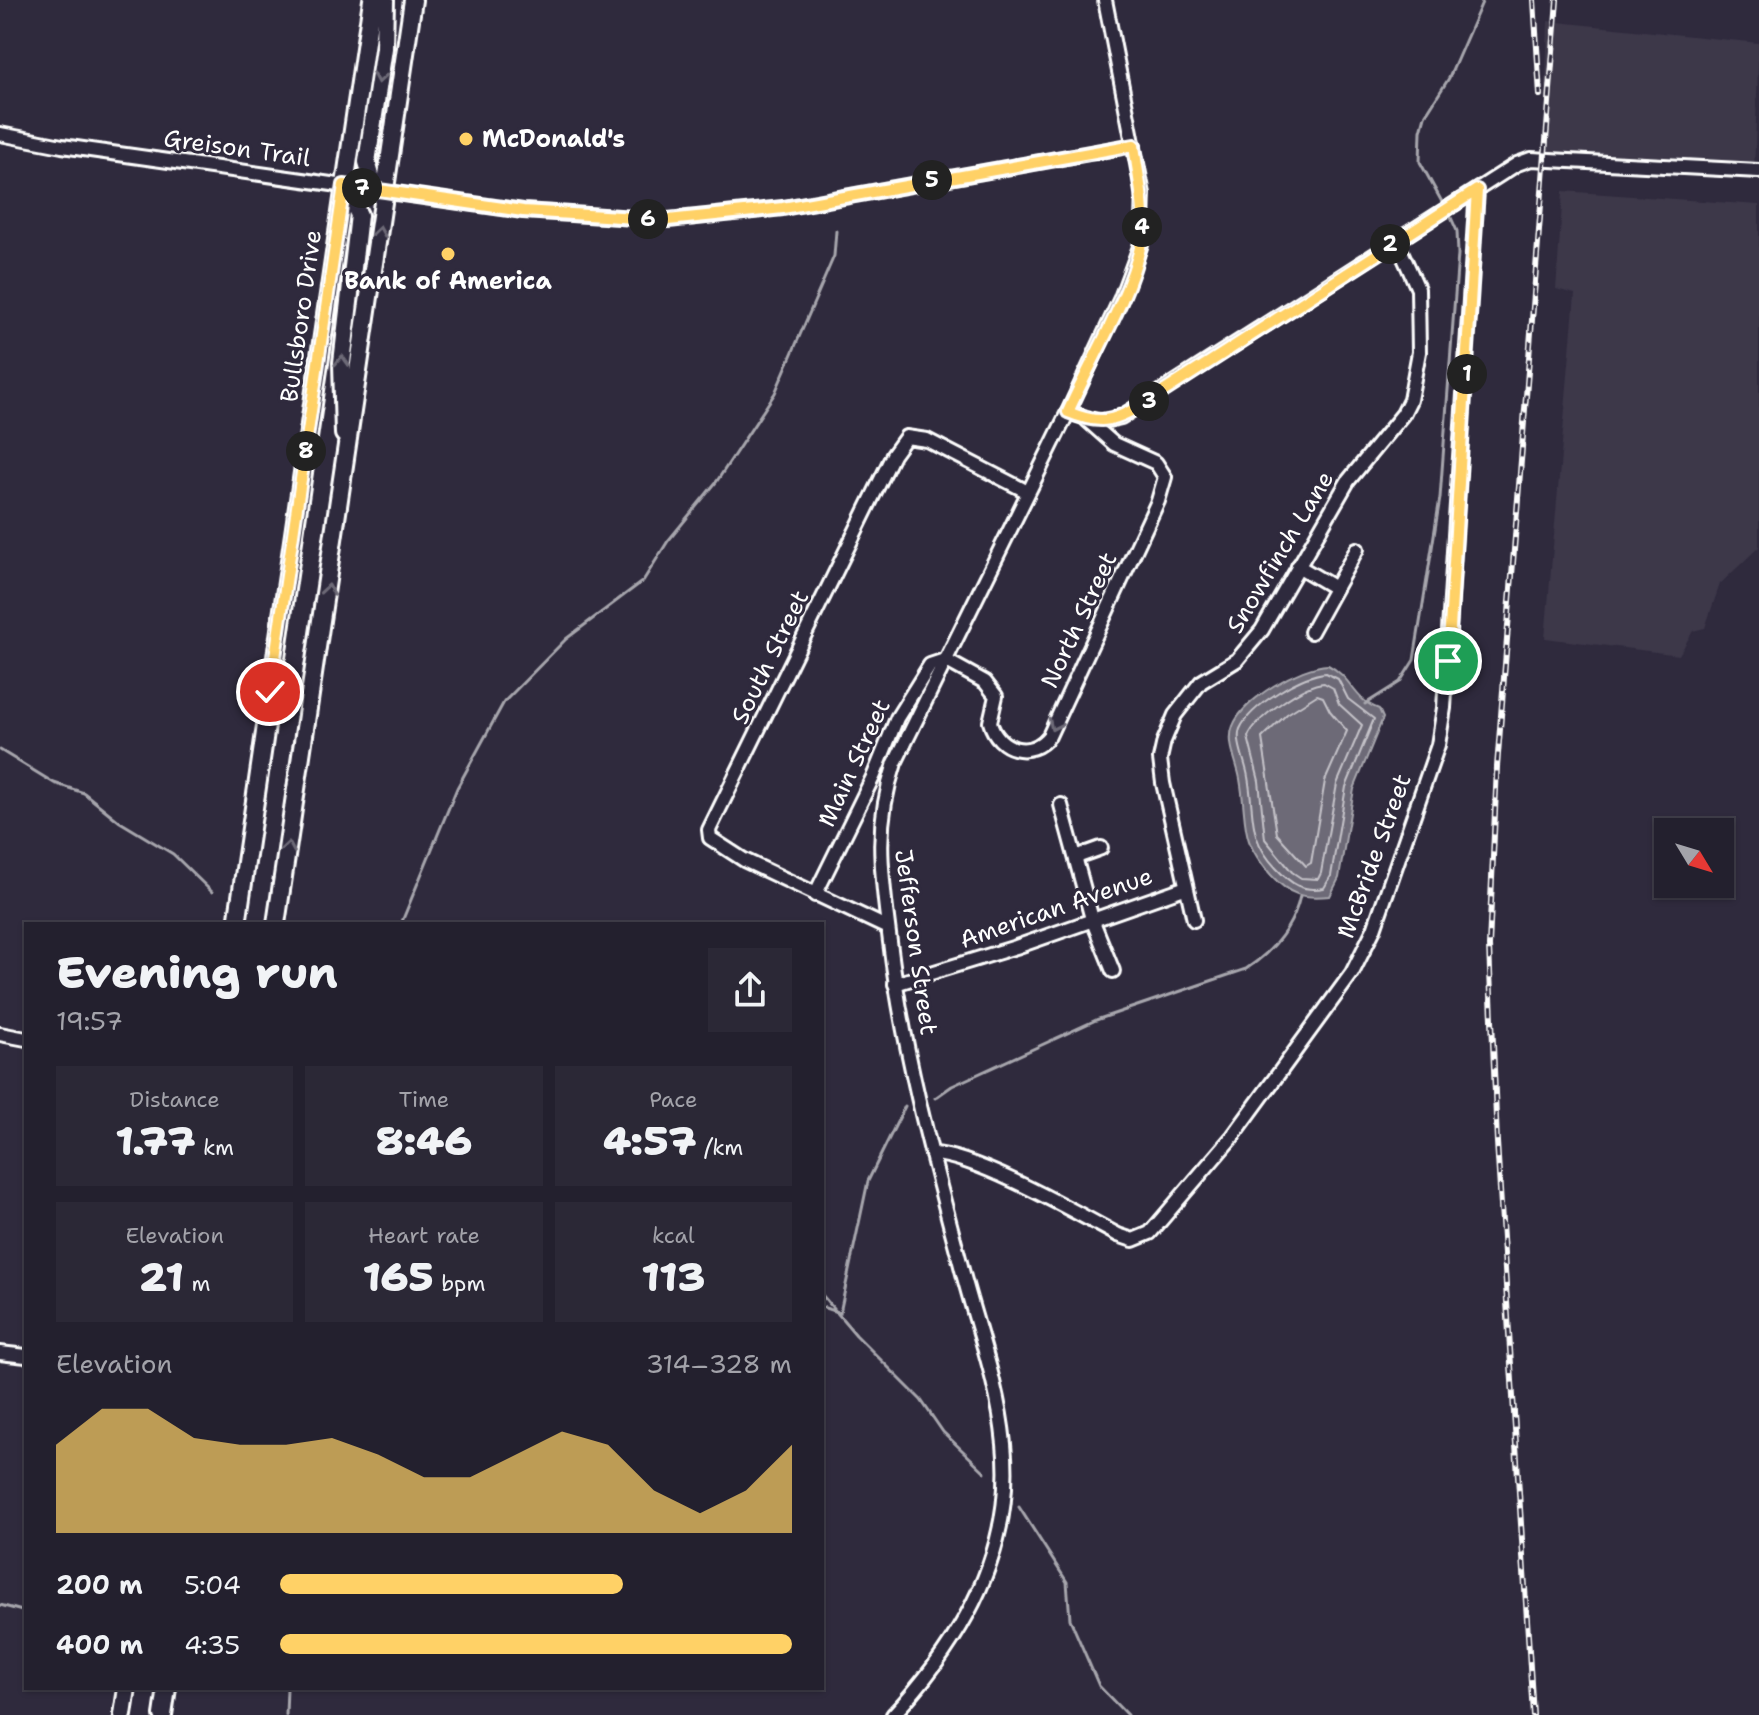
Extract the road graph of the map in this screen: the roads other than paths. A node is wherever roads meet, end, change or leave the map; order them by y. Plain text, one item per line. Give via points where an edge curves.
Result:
1 (372, 0) edge
2 (385, 0) edge
3 (413, 0) edge
4 (1105, 0) edge
5 (0, 134) edge
6 (1134, 145) junction
7 (1759, 171) edge
8 (344, 185) junction
9 (1477, 190) junction
10 (385, 192) junction
11 (1396, 240) junction
12 (1068, 412) junction
13 (1087, 420) junction
14 (346, 467) junction
15 (1026, 491) junction
16 (1357, 549) dead end
17 (1298, 566) junction
18 (1335, 588) junction
19 (1311, 632) dead end
20 (945, 660) junction
21 (1061, 805) dead end
22 (1101, 848) dead end
23 (1076, 857) junction
24 (1184, 888) junction
25 (815, 895) junction
26 (1092, 919) junction
27 (1194, 920) dead end
28 (237, 922) edge
29 (276, 922) edge
30 (888, 928) junction
31 (1113, 971) dead end
32 (895, 984) junction
33 (0, 1034) edge
34 (24, 1039) edge
35 (933, 1154) junction
36 (0, 1353) edge
37 (24, 1356) edge
38 (127, 1690) edge
39 (167, 1690) edge
40 (123, 1715) edge
41 (163, 1715) edge
42 (893, 1715) edge

1 - 8 main road, Bullsboro Drive
2 -> 10 main road via 384,48 367,162 373,182
3 - 10 main road
4 - 6 street, Jefferson Street
5 - 8 street, Greison Trail
6 - 10 street, Greison Trail via 722,217 668,220 523,211
6 - 12 street, Jefferson Street via 1143,194 1141,244
7 - 9 street via 1546,157 1517,164
8 - 10 street, Greison Trail
14 -> 8 main road via 342,363 359,215
8 - 28 main road, Bullsboro Drive
9 - 11 street
9 - 35 street, McBride Street via 1444,708 1438,745 1377,921 1352,973 1233,1136 1150,1233 1133,1240 1118,1235 978,1166
14 -> 10 main road
11 - 13 street via 1149,401 1112,420
11 - 17 street, Snowfinch Lane via 1418,289 1419,352 1410,400 1348,481
12 - 13 street
12 - 15 street, Jefferson Street
13 -> 20 street, North Street via 1114,444 1162,468 1165,477 1049,736 1032,749 1020,750 998,738 990,722 994,690
29 -> 14 main road
15 - 20 street, Jefferson Street
15 - 25 street, South Street via 927,440 906,437 896,448 709,830 716,845
16 - 18 street
17 - 18 street
17 - 24 street, Snowfinch Lane via 1248,650 1201,682 1175,715 1164,741 1163,783
18 - 19 street
20 - 25 street, Main Street via 930,665 897,718
20 - 30 street, Jefferson Street via 883,799 880,867
21 - 23 street
22 - 23 street
23 - 26 street
24 - 26 street, American Avenue
24 - 27 street, Snowfinch Lane
25 - 30 street, South Street
26 - 31 street
26 - 32 street, American Avenue
30 - 32 street, Jefferson Street
32 - 35 street, Jefferson Street
33 - 34 street
35 - 42 street, Jefferson Street via 997,1401 1004,1499 992,1554 963,1626 927,1679
36 - 37 street
38 - 40 main road
39 - 41 main road

